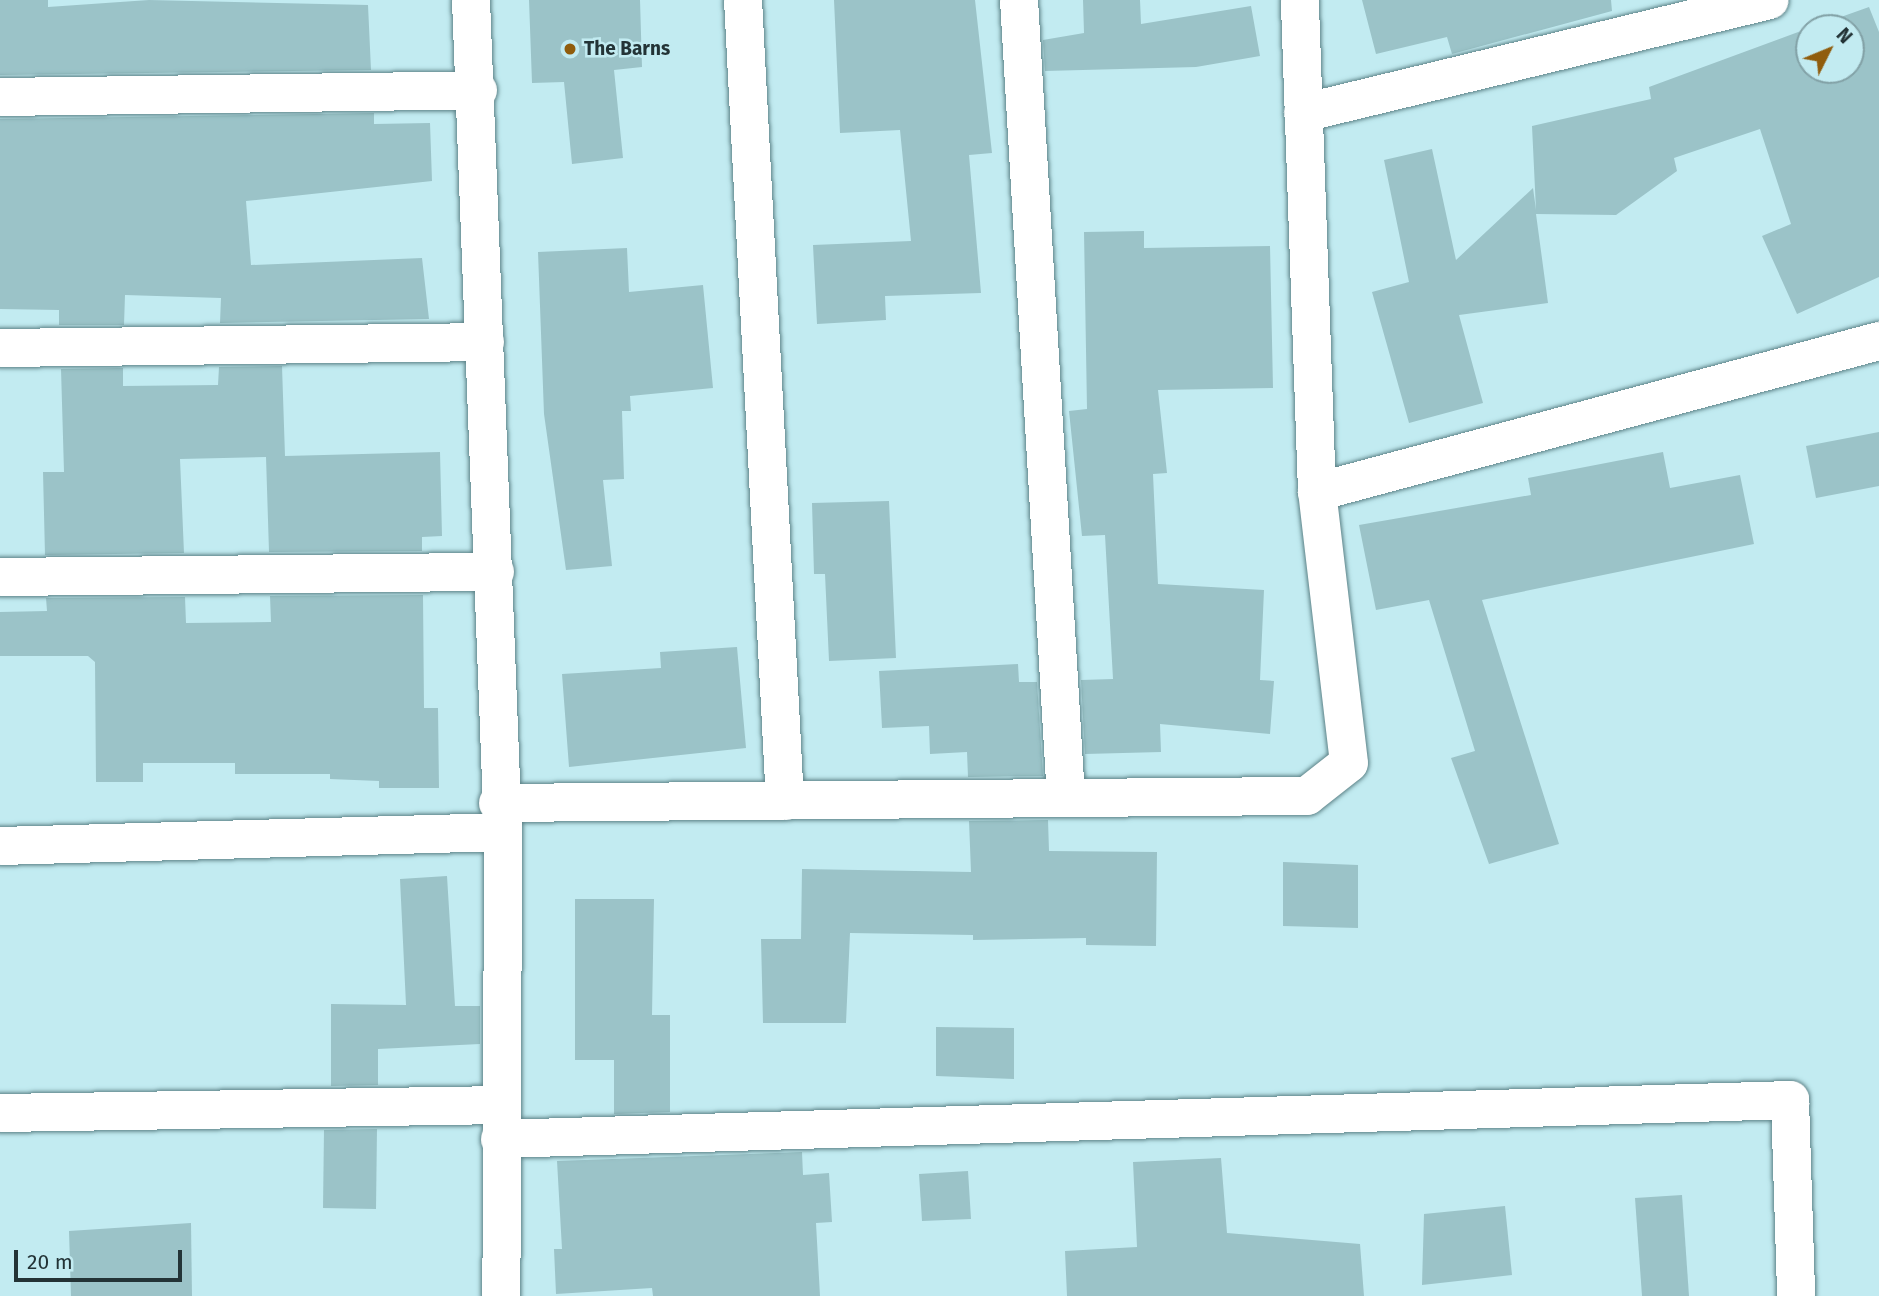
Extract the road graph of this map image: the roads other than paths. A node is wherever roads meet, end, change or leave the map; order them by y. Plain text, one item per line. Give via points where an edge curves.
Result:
1 (471, 0) edge
2 (743, 0) edge
3 (1019, 0) edge
4 (1300, 0) edge
5 (1770, 0) edge
6 (478, 90) junction
7 (0, 97) edge
8 (1303, 113) junction
9 (1879, 341) edge
10 (485, 342) junction
11 (0, 348) edge
12 (1317, 492) junction
13 (495, 572) junction
14 (0, 577) edge
15 (1066, 797) junction
16 (785, 801) junction
17 (501, 818) junction
18 (0, 845) edge
19 (0, 1113) edge
20 (501, 1122) junction
21 (501, 1296) edge
22 (1796, 1296) edge

1 - 6 street
2 - 16 street
3 - 15 street
4 - 8 street
5 - 8 street
6 - 7 street
6 - 10 street
8 - 12 street
9 - 12 street
10 - 11 street
10 - 13 street
12 - 15 street via 1349,763 1307,796
13 - 14 street
13 - 17 street
15 - 16 street
16 - 17 street
17 - 18 street
17 - 20 street
19 - 20 street
20 - 21 street
20 - 22 street via 1790,1100

